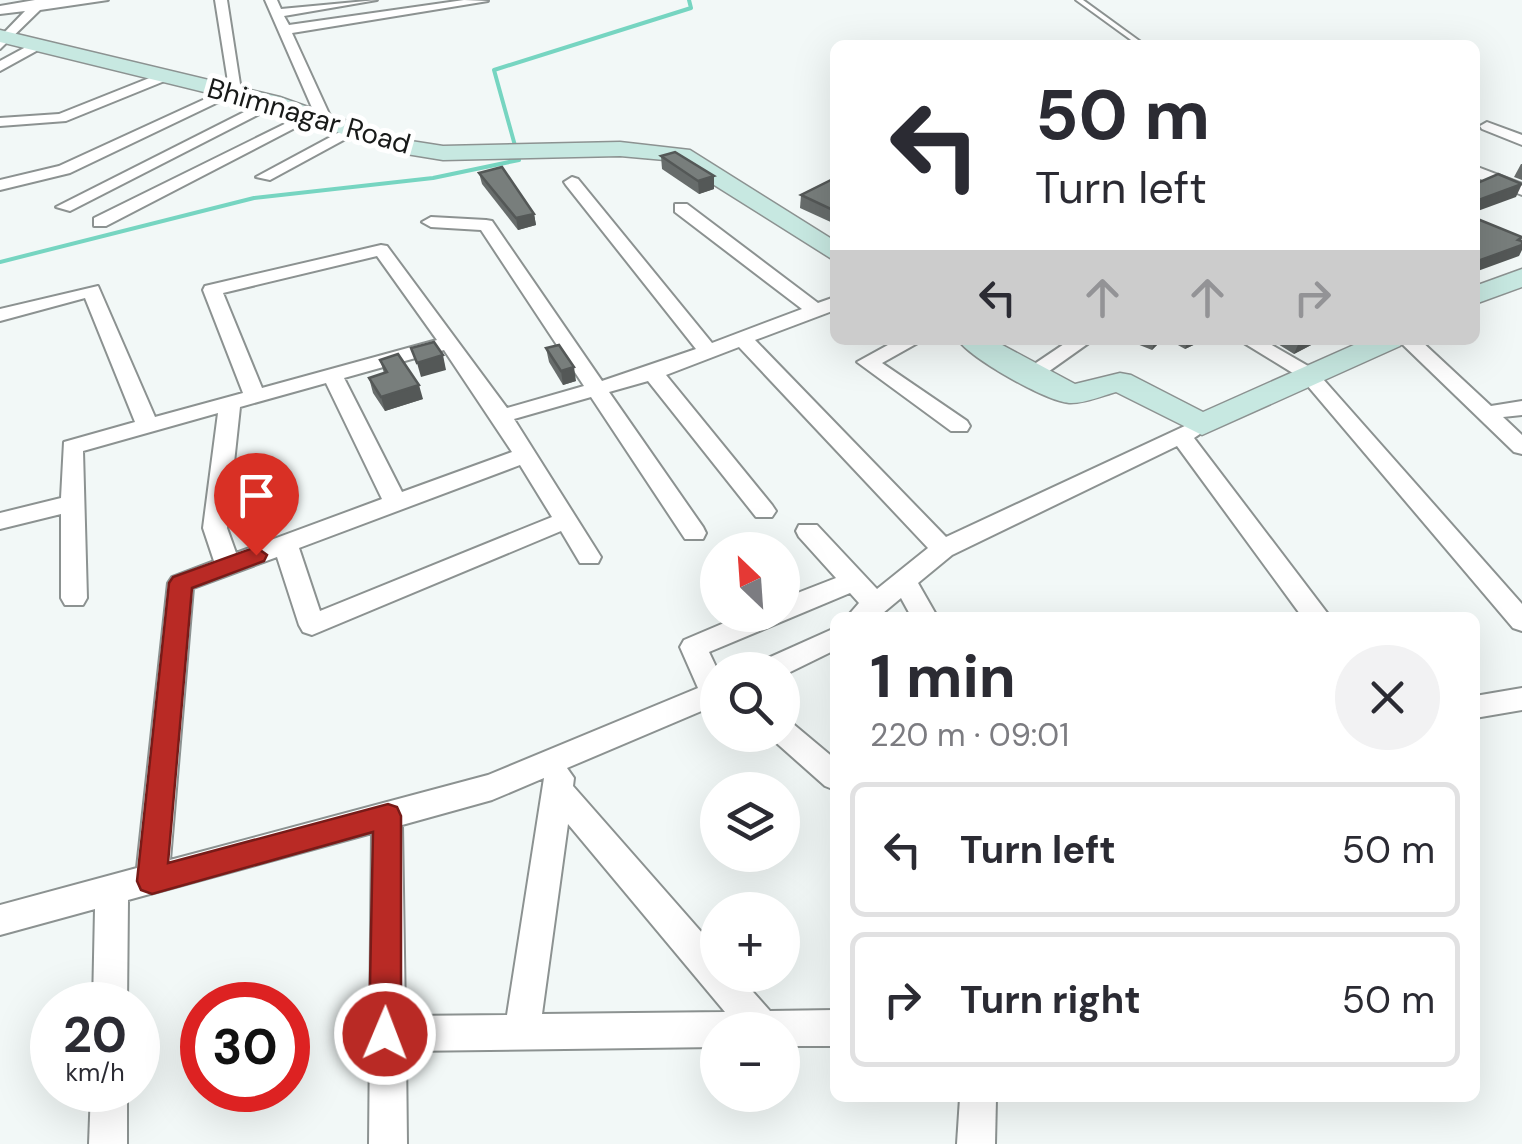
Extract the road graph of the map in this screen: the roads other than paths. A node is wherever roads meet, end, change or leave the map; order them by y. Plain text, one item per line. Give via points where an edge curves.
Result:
1 (102, 0) edge
2 (222, 0) edge
3 (366, 0) edge
4 (1079, 0) edge
5 (482, 1) edge
6 (331, 3) edge
7 (443, 3) edge
8 (39, 4) edge
9 (274, 6) edge
10 (0, 10) edge
11 (284, 30) junction
12 (3, 40) edge
13 (1135, 40) edge
14 (42, 44) junction
15 (0, 68) edge
16 (167, 76) junction
17 (232, 93) junction
18 (272, 102) junction
19 (317, 116) junction
20 (0, 122) edge
21 (1487, 126) dead end
22 (354, 130) junction
23 (1522, 140) edge
24 (124, 142) junction
25 (171, 154) junction
26 (1480, 173) edge
27 (264, 177) dead end
28 (572, 182) dead end
29 (0, 186) edge
30 (1522, 190) edge
31 (64, 207) dead end
32 (680, 208) dead end
33 (100, 222) dead end
34 (431, 222) dead end
35 (829, 242) edge
36 (1522, 276) edge
37 (1480, 292) edge
38 (826, 306) edge
39 (0, 315) edge
40 (742, 338) junction
41 (449, 343) junction
42 (903, 345) edge
43 (981, 345) edge
44 (1074, 345) edge
45 (1257, 345) edge
46 (1376, 345) edge
47 (1413, 345) edge
48 (708, 350) junction
49 (653, 373) junction
50 (1031, 374) junction
51 (1308, 374) junction
52 (334, 376) junction
53 (597, 387) junction
54 (256, 398) junction
55 (230, 404) junction
56 (1522, 408) edge
57 (1485, 413) junction
58 (501, 416) junction
59 (148, 426) junction
60 (960, 426) dead end
61 (1191, 430) junction
62 (1522, 447) edge
63 (526, 455) junction
64 (73, 503) junction
65 (396, 503) junction
66 (764, 511) dead end
67 (0, 520) edge
68 (566, 520) junction
69 (808, 531) dead end
70 (694, 533) dead end
71 (285, 544) junction
72 (944, 549) junction
73 (589, 556) dead end
74 (228, 566) junction
75 (904, 580) junction
76 (854, 581) junction
77 (74, 598) dead end
78 (800, 603) edge
79 (867, 611) edge
80 (922, 612) edge
81 (1314, 612) edge
82 (1522, 621) edge
83 (727, 632) edge
84 (830, 640) edge
85 (800, 655) edge
86 (700, 660) edge
87 (1522, 699) edge
88 (700, 700) edge
89 (1480, 706) edge
90 (800, 746) edge
91 (559, 773) junction
92 (830, 773) edge
93 (388, 816) junction
94 (152, 881) junction
95 (112, 892) junction
96 (0, 920) edge
97 (110, 982) edge
98 (749, 1012) edge
99 (800, 1028) edge
100 (830, 1028) edge
101 (700, 1030) edge
102 (522, 1032) junction
103 (385, 1034) junction
104 (978, 1102) edge
105 (109, 1112) edge
106 (108, 1144) edge
107 (388, 1144) edge
108 (976, 1144) edge

1 - 8 street
2 - 17 street
3 - 6 street
4 - 13 lane
5 - 7 street
6 - 9 street
7 - 11 street
8 - 10 street
8 - 12 street
9 - 11 street
11 - 19 street
12 - 14 street, Bhimnagar Road
14 - 15 street
14 - 16 street, Bhimnagar Road
16 - 17 street, Bhimnagar Road
16 - 20 street via 61,118
17 - 18 street, Bhimnagar Road
17 - 24 street
18 - 19 street, Bhimnagar Road
18 - 25 street
19 - 22 street, Bhimnagar Road
19 - 33 street
21 - 23 street
22 - 27 street
22 - 35 street, Bhimnagar Road via 394,145 486,153 620,149 682,156
24 - 25 street
24 - 29 street via 64,170
25 - 31 street
26 - 30 street
28 - 48 street
32 - 38 street
34 - 53 street via 486,225
36 - 37 street
38 - 40 street
39 - 59 street via 90,290
40 - 48 street
40 - 72 street
41 - 52 street
41 - 54 street via 381,250 212,290
41 - 58 street
42 - 60 street via 867,362
43 - 50 street
44 - 50 street
45 - 51 street
46 - 51 street
47 - 57 street
48 - 49 street
49 - 53 street
49 - 66 street
50 - 61 street via 1072,394 1120,382
51 - 61 street
51 - 82 street
52 - 54 street
52 - 65 street
53 - 58 street
53 - 70 street
54 - 55 street
55 - 59 street
55 - 74 street via 215,528
56 - 57 street
57 - 62 street
58 - 63 street
59 - 64 street via 72,447
61 - 72 street
61 - 81 street
63 - 65 street
63 - 68 street
64 - 67 street
64 - 77 street
65 - 71 street
68 - 71 street via 312,625
68 - 73 street
69 - 76 street
71 - 74 street
72 - 75 street
74 - 94 street via 181,583
75 - 79 street
75 - 80 street
76 - 78 street
76 - 79 street
83 - 86 street via 693,646
84 - 85 street
87 - 89 street
88 - 91 street
90 - 92 street
91 - 93 street
91 - 98 street
91 - 102 street
93 - 94 street
93 - 103 street
94 - 95 street
95 - 96 street
95 - 97 street
99 - 100 street
101 - 102 street
102 - 103 street
103 - 107 street
104 - 108 street
105 - 106 street

